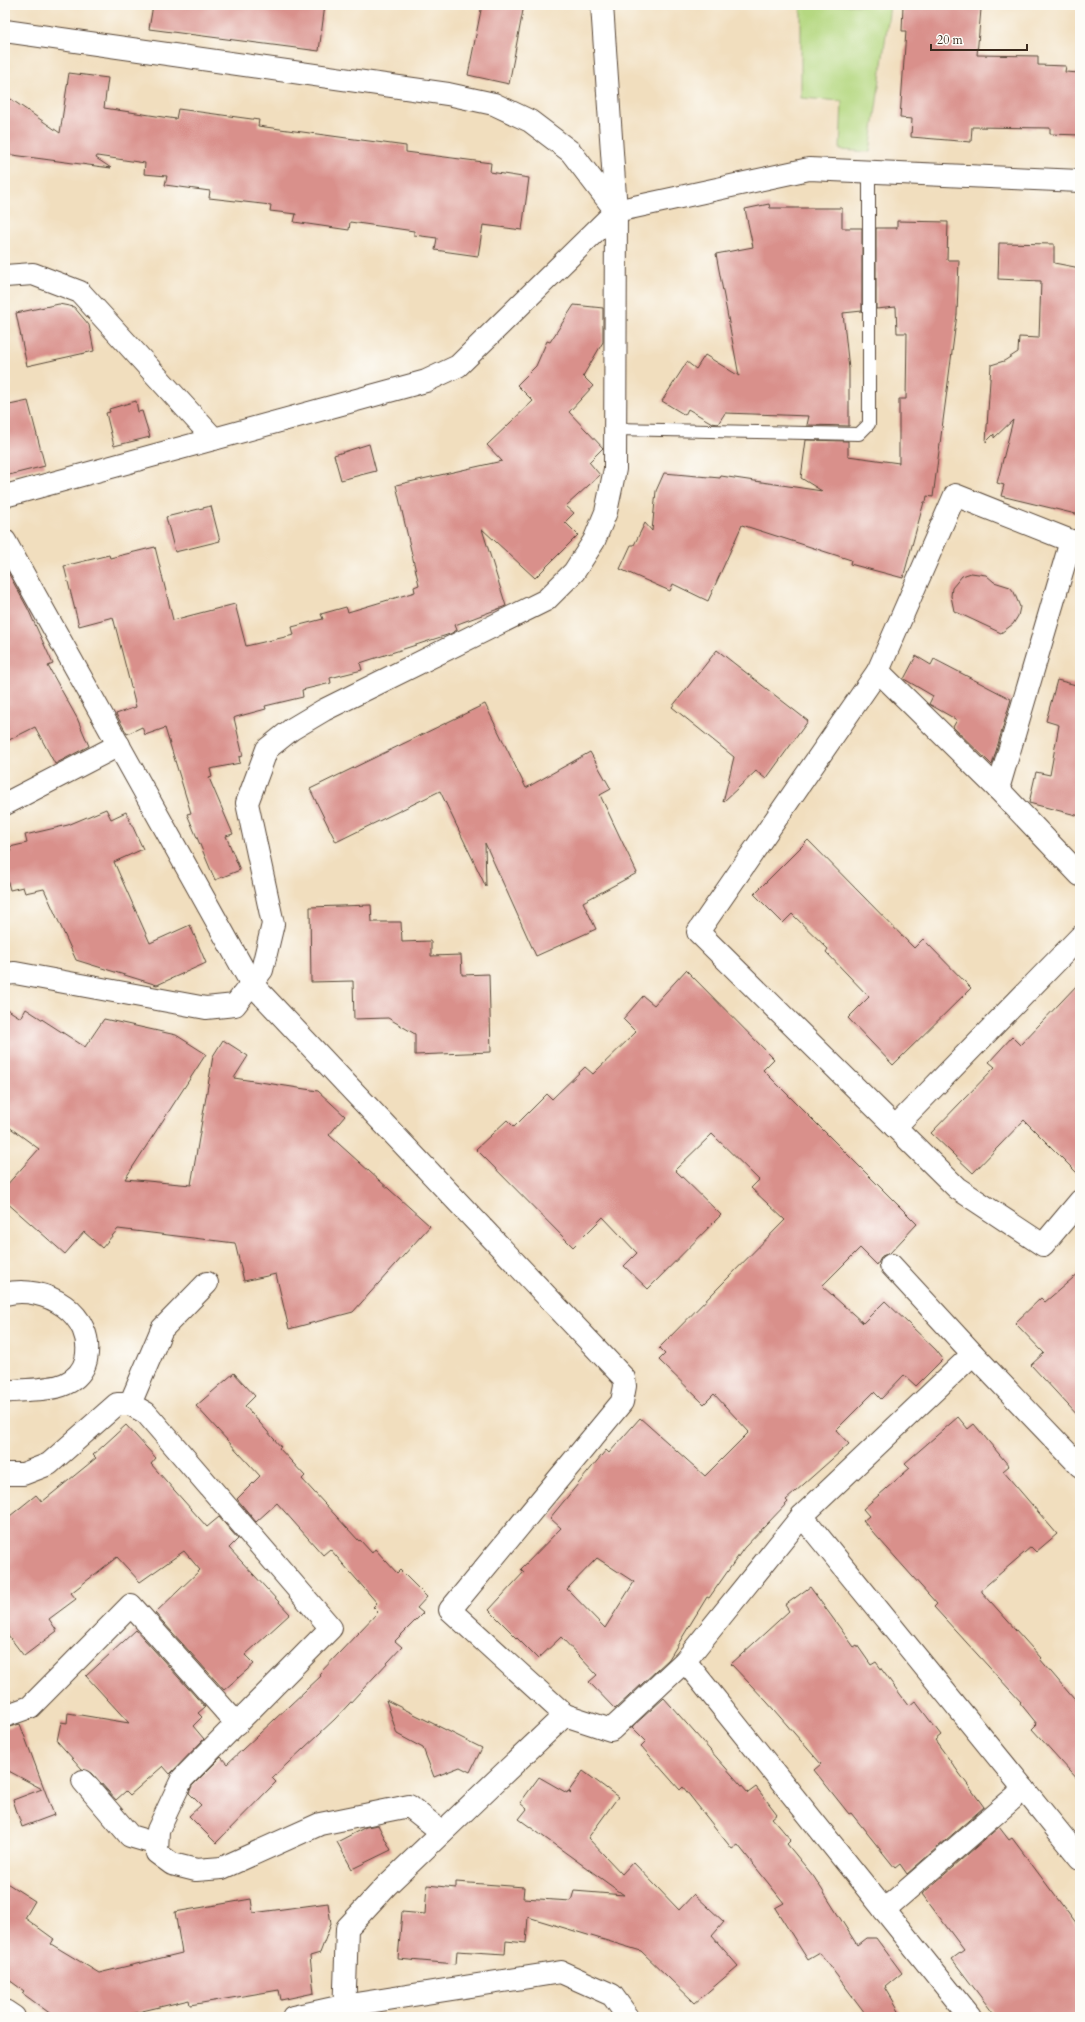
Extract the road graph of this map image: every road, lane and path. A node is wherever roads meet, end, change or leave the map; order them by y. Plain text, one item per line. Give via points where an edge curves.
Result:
1 (602, 5) edge
2 (5, 32) edge
3 (870, 172) junction
4 (1080, 181) edge
5 (616, 211) junction
6 (5, 276) edge
7 (615, 429) junction
8 (214, 439) junction
9 (5, 496) edge
10 (5, 541) edge
11 (1076, 542) edge
12 (878, 671) junction
13 (119, 745) junction
14 (998, 789) junction
15 (5, 804) edge
16 (1080, 875) edge
17 (1080, 937) edge
18 (5, 974) edge
19 (251, 983) junction
20 (895, 1127) junction
21 (1080, 1201) edge
22 (891, 1265) dead end
23 (207, 1283) dead end
24 (5, 1294) edge
25 (973, 1354) junction
26 (5, 1392) edge
27 (130, 1404) junction
28 (1080, 1466) edge
29 (5, 1474) edge
30 (802, 1516) junction
31 (685, 1661) junction
32 (565, 1715) junction
33 (5, 1716) edge
34 (237, 1724) junction
35 (83, 1781) dead end
36 (1024, 1789) junction
37 (442, 1832) junction
38 (157, 1844) junction
39 (1080, 1858) edge
40 (884, 1910) junction
41 (5, 2011) edge
42 (344, 2011) edge
43 (14, 2017) edge
44 (293, 2017) edge
45 (628, 2017) edge
46 (970, 2017) edge

1 - 5 street
2 - 5 street via 448,94 494,104 530,121 571,152
3 - 4 street
3 - 5 street via 810,169
3 - 7 lane via 869,424 859,434
5 - 7 street
5 - 8 street via 458,366 426,381
6 - 8 street via 33,274 80,292
7 - 19 street via 615,469 606,512 597,534 574,572 546,600 324,710 292,729 267,749 247,803 273,924 262,970
8 - 9 street
10 - 13 street
11 - 12 street via 955,495
11 - 14 street
12 - 14 street
12 - 20 street via 698,932
13 - 15 street
13 - 19 street
14 - 16 street
17 - 20 street
18 - 19 street via 15,972 206,1008 235,1006
19 - 32 street via 624,1378 622,1402 450,1610
20 - 21 street via 957,1188 1043,1244
22 - 25 street
23 - 27 street via 162,1329
24 - 26 street via 30,1292 50,1297 64,1306 78,1318 87,1334 88,1350 85,1365 78,1377 64,1385
25 - 28 street
25 - 30 street
27 - 29 street via 117,1404 49,1464 23,1474
27 - 34 street via 146,1413 331,1628
30 - 31 street
30 - 36 street
31 - 32 street via 611,1730
31 - 40 street
32 - 37 street
33 - 34 street via 30,1707 131,1605
34 - 38 street via 182,1779 158,1830
35 - 38 street via 130,1836
36 - 39 street
36 - 40 street
37 - 38 street via 409,1806 320,1824 222,1868 196,1870 172,1864 157,1853
37 - 42 street via 347,1928
40 - 46 street
41 - 43 street
42 - 44 street
42 - 45 street via 561,1972 612,1995

